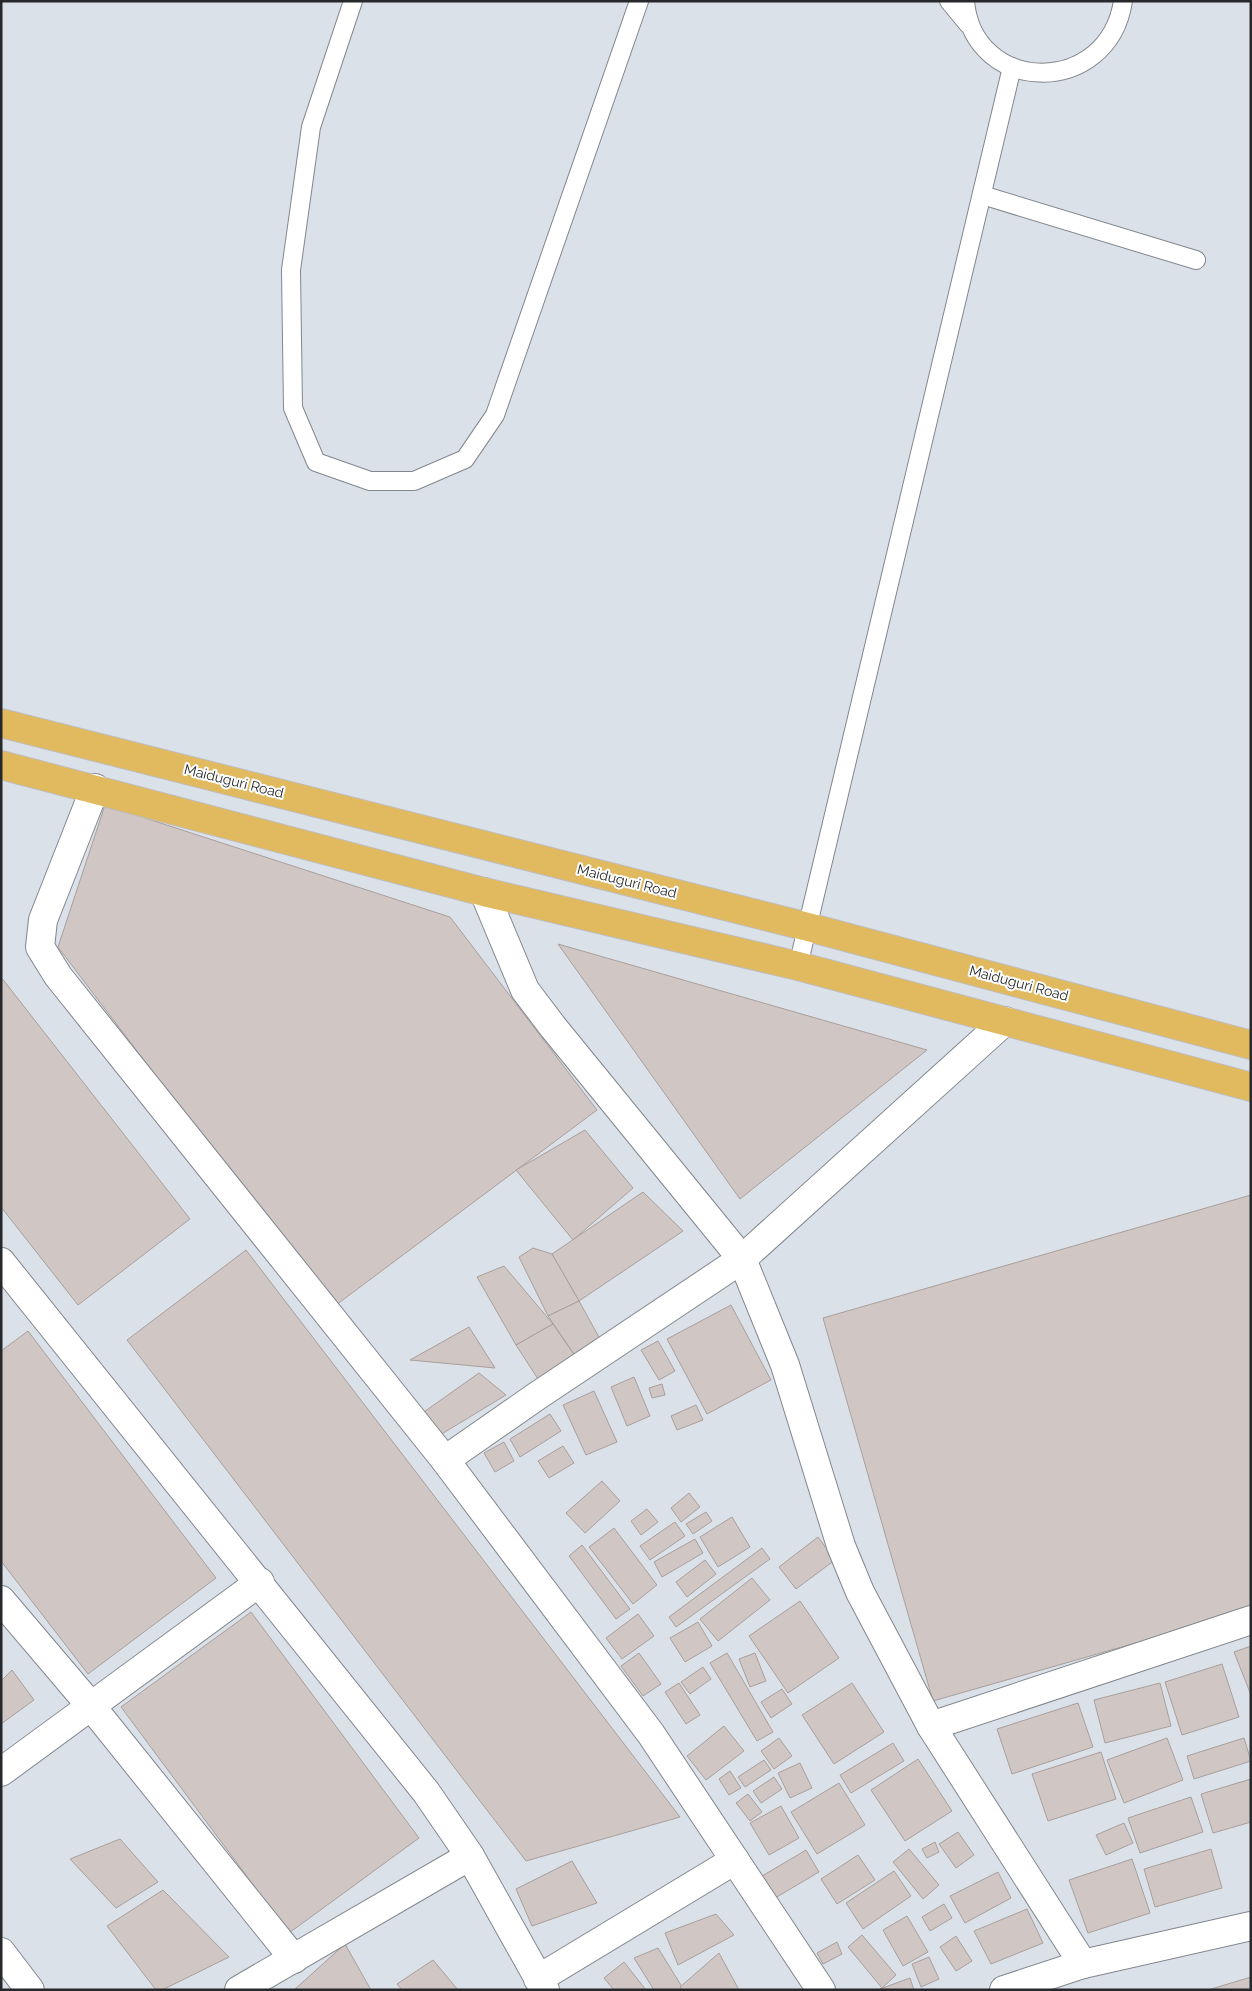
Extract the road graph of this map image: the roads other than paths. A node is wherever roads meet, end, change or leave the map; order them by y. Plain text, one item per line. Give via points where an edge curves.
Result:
1 (352, 1) edge
2 (639, 1) edge
3 (949, 1) edge
4 (965, 1) edge
5 (1123, 1) edge
6 (971, 28) junction
7 (1012, 67) junction
8 (982, 195) junction
9 (1196, 260) dead end
10 (1, 723) edge
11 (1, 765) edge
12 (95, 788) junction
13 (484, 892) junction
14 (808, 927) junction
15 (798, 966) junction
16 (1005, 1021) junction
17 (1251, 1045) edge
18 (1251, 1087) edge
19 (742, 1259) junction
20 (1, 1262) edge
21 (10, 1290) edge
22 (445, 1460) junction
23 (260, 1582) junction
24 (1, 1600) edge
25 (1251, 1620) edge
26 (91, 1706) junction
27 (931, 1726) junction
28 (1, 1772) edge
29 (470, 1856) junction
30 (735, 1860) junction
31 (1251, 1926) edge
32 (1, 1952) edge
33 (294, 1960) junction
34 (1083, 1964) junction
35 (542, 1984) edge
36 (30, 1990) edge
37 (239, 1990) edge
38 (821, 1990) edge
39 (1004, 1990) edge

1 - 2 lane via 311,127 291,270 293,408 316,462 370,481 414,481 465,459 495,414
3 - 6 lane
4 - 6 lane
5 - 7 lane via 1113,33 1087,61 1050,73
6 - 7 lane via 982,44
7 - 8 lane
8 - 9 lane
8 - 14 lane
10 - 14 highway, Maiduguri Road
11 - 12 highway
12 - 13 highway
12 - 22 street via 43,920 40,947 58,976
13 - 15 highway
13 - 19 street via 525,990
14 - 15 lane
14 - 17 highway, Maiduguri Road
15 - 16 highway
16 - 18 highway
16 - 19 street
19 - 22 street
19 - 27 street via 785,1365 840,1546 860,1592
20 - 21 street
21 - 23 street
22 - 30 street via 651,1734
23 - 26 street
23 - 29 street via 426,1792
24 - 26 street
25 - 27 street
26 - 28 street
26 - 33 street
27 - 34 street
29 - 33 street
29 - 35 street
30 - 35 street
30 - 38 street
31 - 34 street
32 - 36 street
33 - 37 street
34 - 39 street

